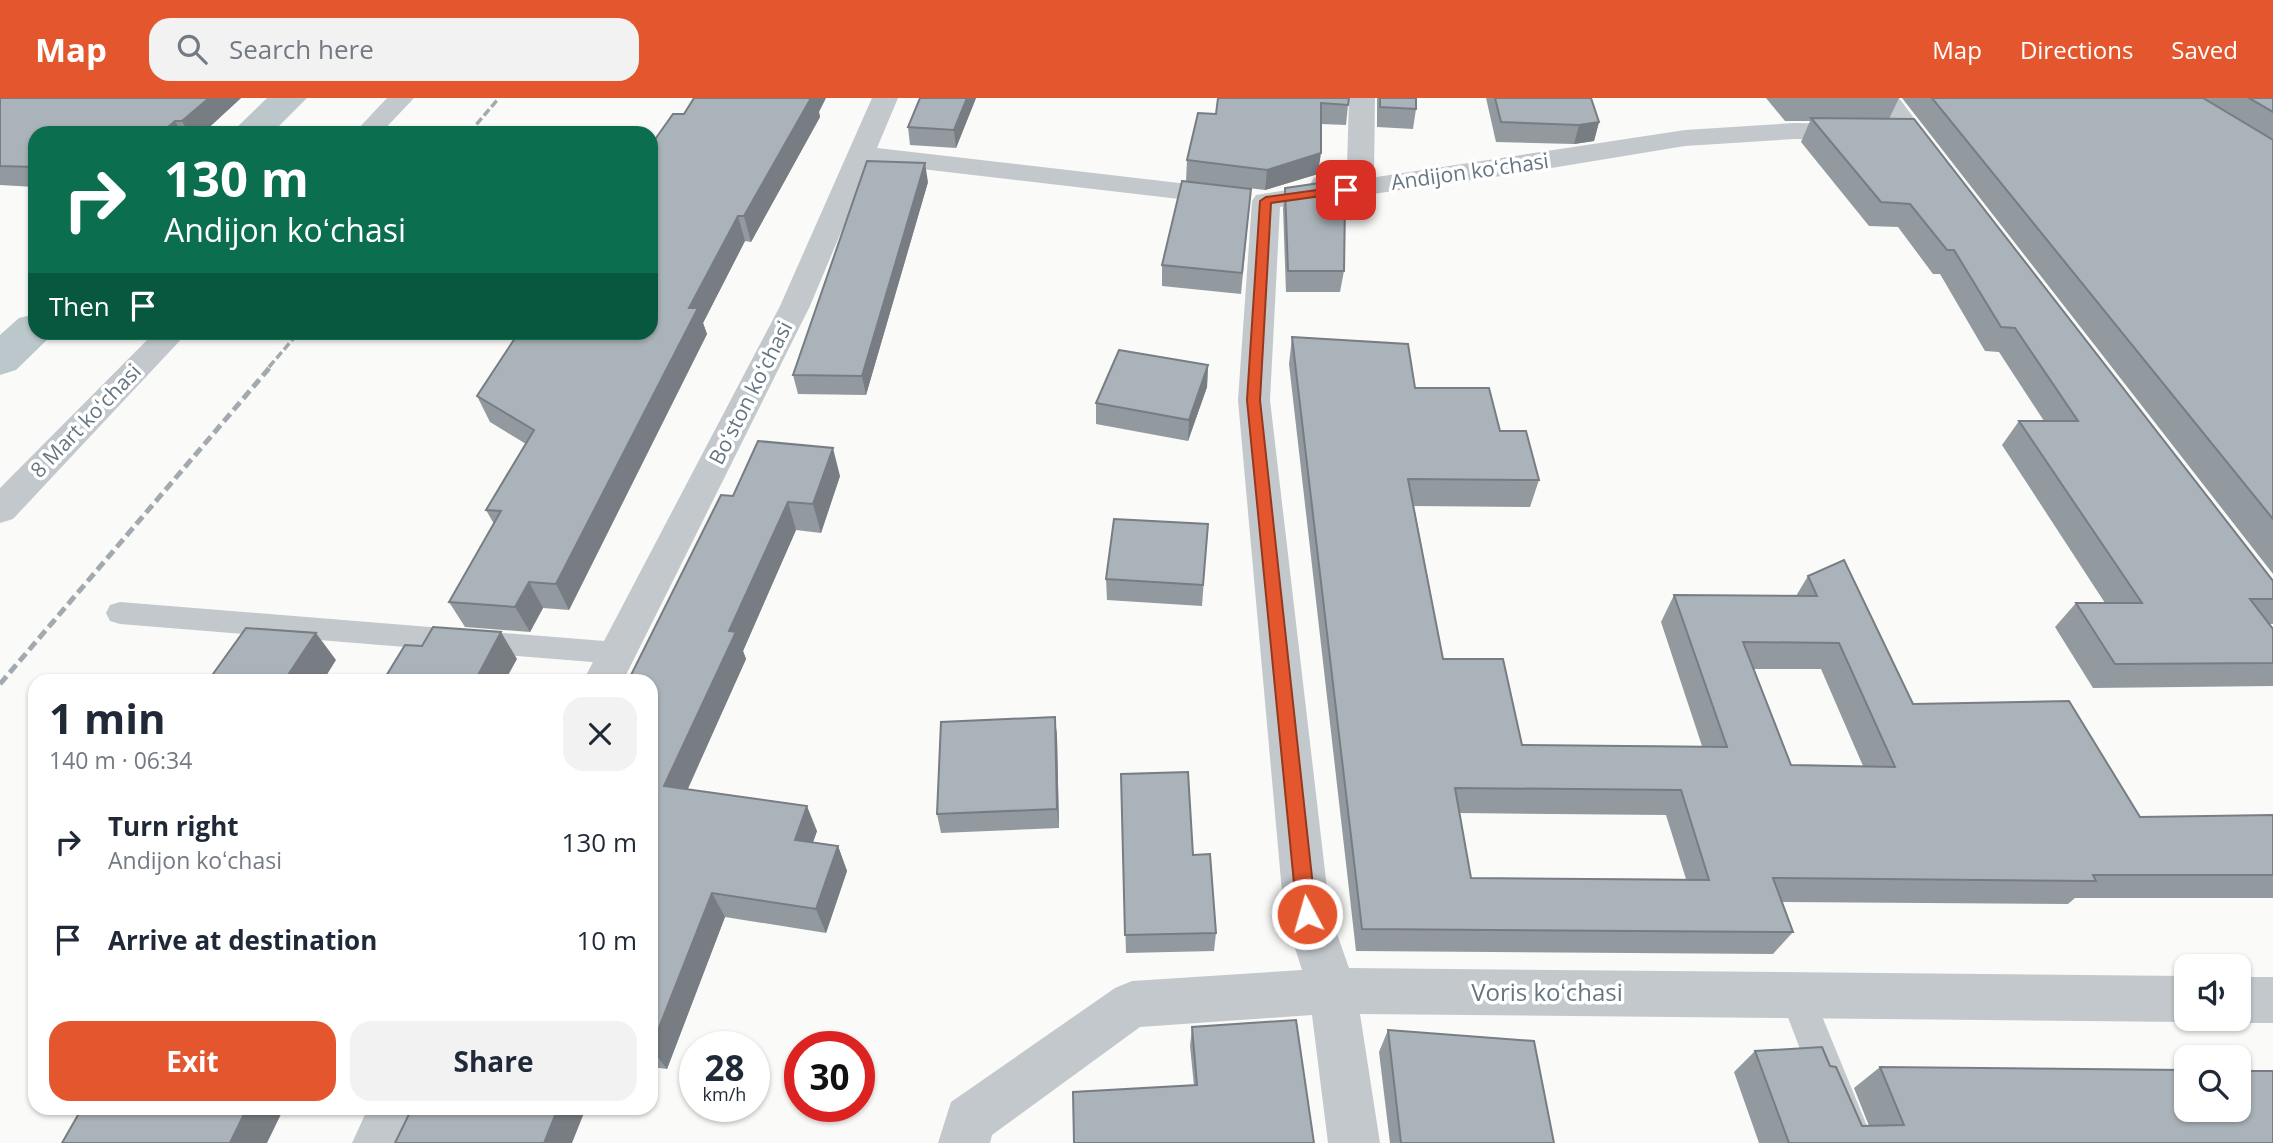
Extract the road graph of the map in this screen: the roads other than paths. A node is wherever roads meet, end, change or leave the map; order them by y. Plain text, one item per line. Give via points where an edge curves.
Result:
1 (401, 98) edge
2 (885, 98) edge
3 (1362, 98) edge
4 (1886, 98) edge
5 (374, 126) edge
6 (1911, 132) junction
7 (860, 154) junction
8 (1953, 187) edge
9 (1266, 201) junction
10 (165, 340) edge
11 (0, 510) edge
12 (120, 613) dead end
13 (610, 667) edge
14 (1333, 991) junction
15 (1796, 994) junction
16 (2174, 999) edge
17 (2251, 1000) edge
18 (2273, 1000) edge
19 (392, 1115) edge
20 (378, 1143) edge
21 (964, 1143) edge
22 (1354, 1143) edge
23 (1855, 1143) edge

1 - 5 street
2 - 7 street, Boʻston koʻchasi
3 - 9 street via 1360,173
4 - 6 street
6 - 8 street
6 - 9 street, Andijon koʻchasi via 1794,131 1685,138
7 - 9 street
7 - 13 street, Boʻston koʻchasi via 795,306
9 - 14 street via 1254,400 1307,914
10 - 11 street, 8 Mart koʻchasi
12 - 13 lane
14 - 15 street, Voris koʻchasi
14 - 21 street, Voris koʻchasi via 1132,1004 969,1120
14 - 22 street
15 - 16 street, Voris koʻchasi
15 - 23 lane
17 - 18 street
19 - 20 street

